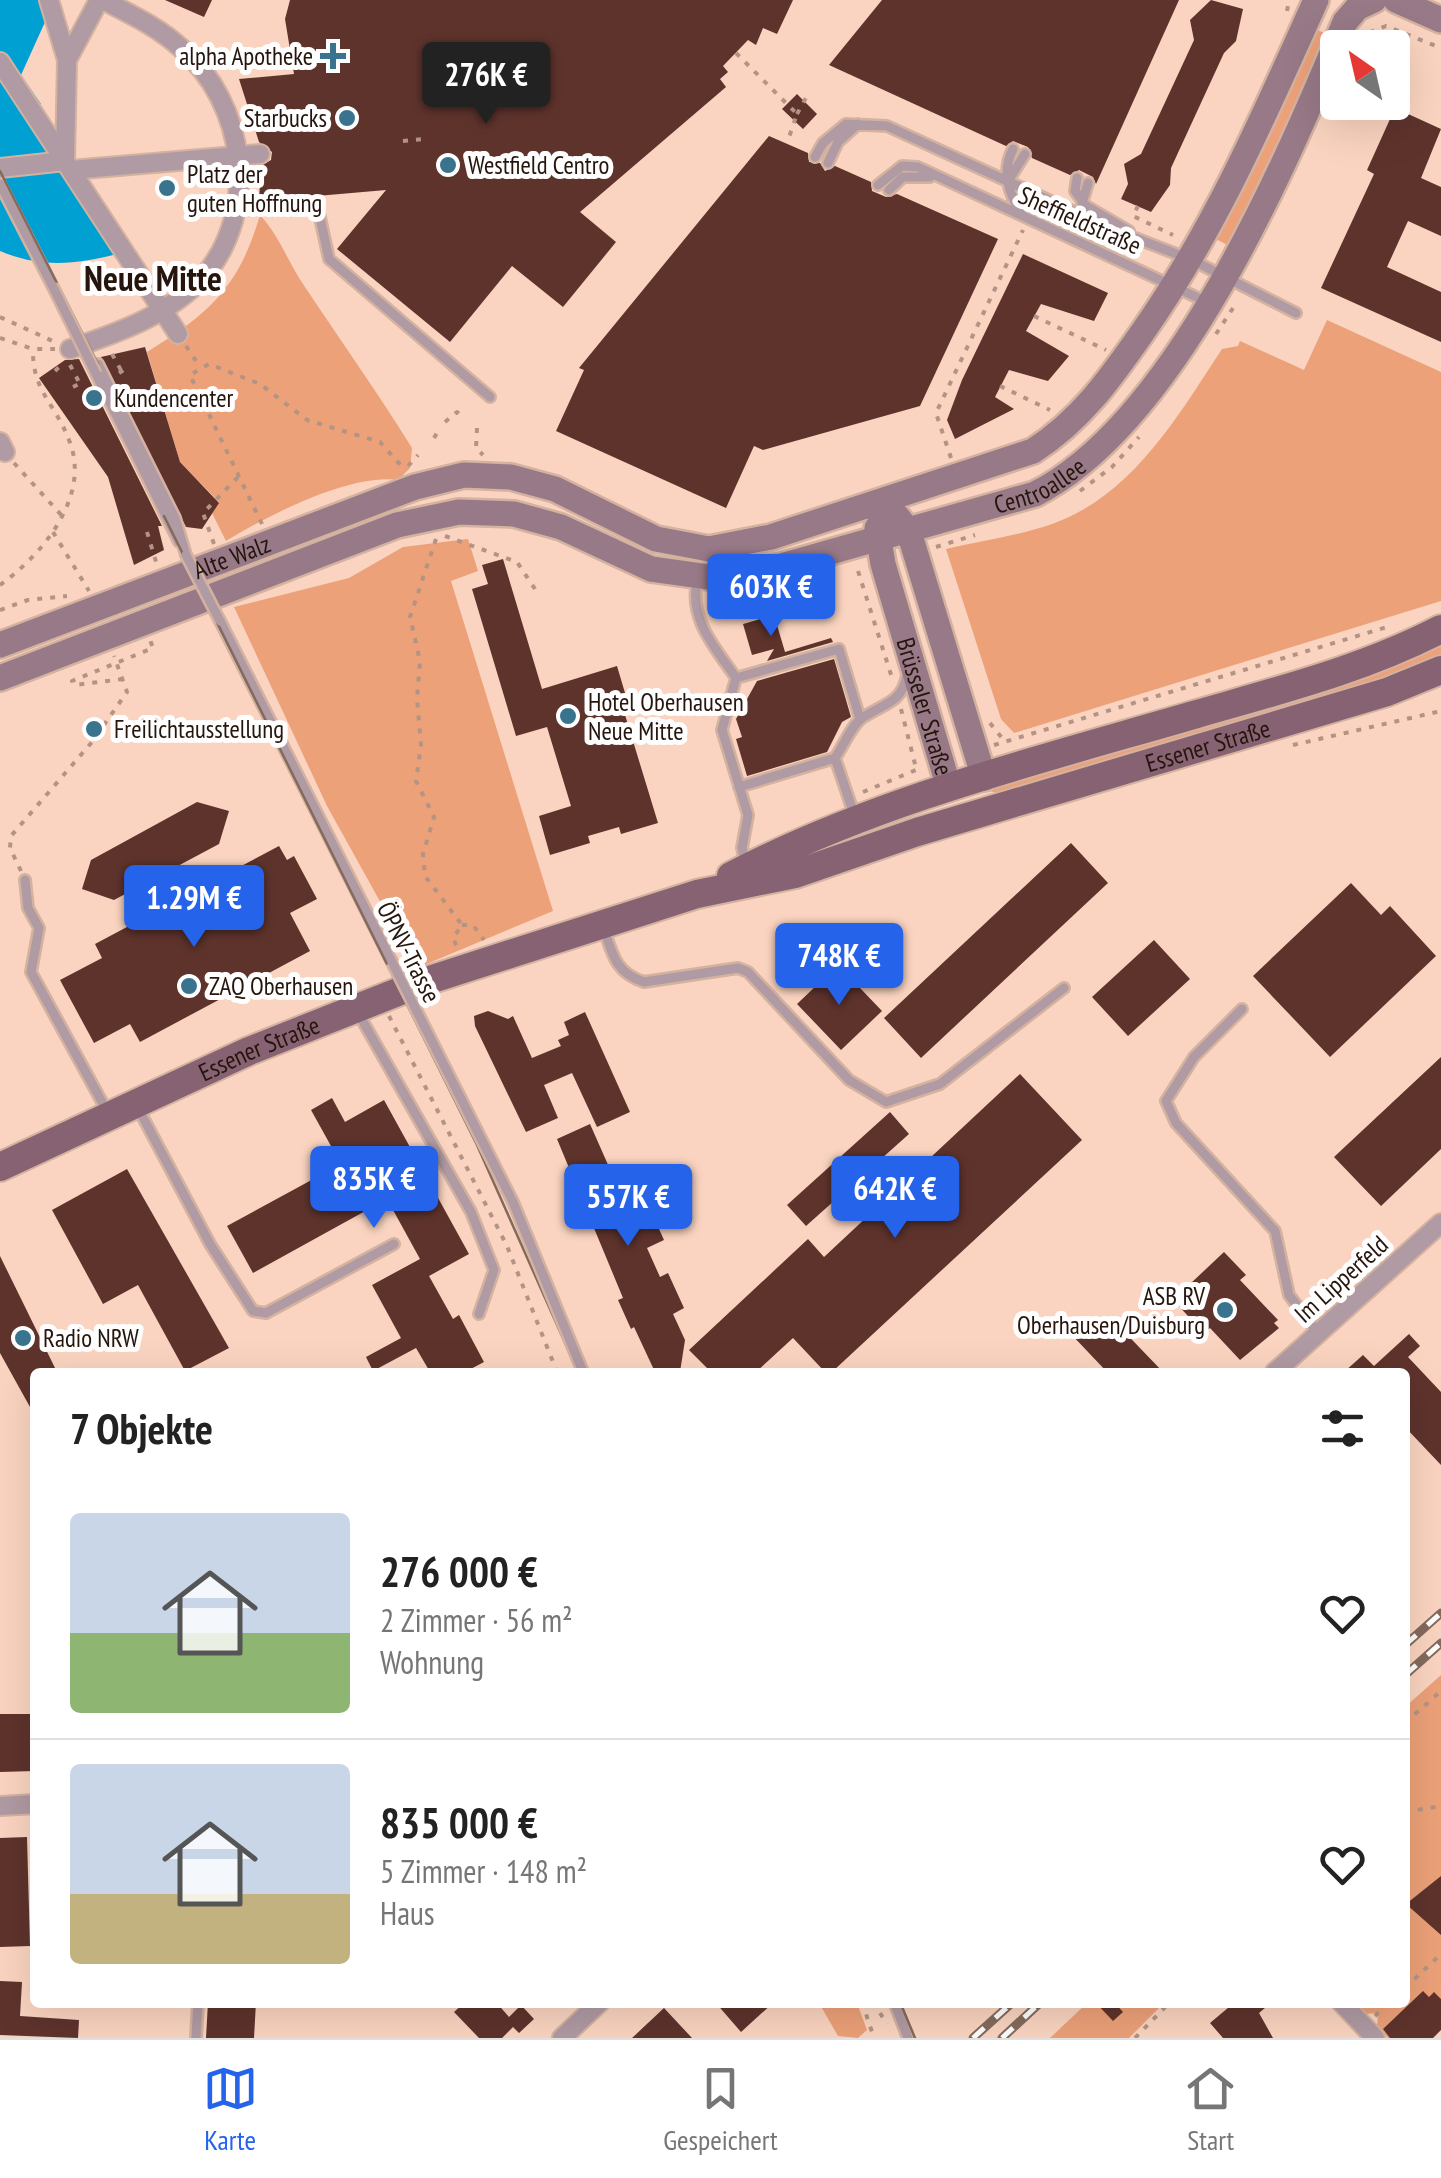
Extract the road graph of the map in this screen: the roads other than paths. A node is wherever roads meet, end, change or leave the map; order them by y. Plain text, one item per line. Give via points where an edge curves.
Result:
1 (101, 0) edge
2 (1316, 0) edge
3 (50, 4) edge
4 (1388, 8) edge
5 (1441, 20) edge
6 (66, 60) junction
7 (0, 62) edge
8 (860, 122) junction
9 (1013, 149) dead end
10 (260, 154) dead end
11 (1025, 154) dead end
12 (238, 156) junction
13 (816, 157) dead end
14 (828, 163) dead end
15 (65, 164) junction
16 (0, 168) edge
17 (1082, 180) dead end
18 (1007, 181) junction
19 (0, 184) edge
20 (884, 188) dead end
21 (317, 204) dead end
22 (1025, 216) junction
23 (1136, 235) junction
24 (1192, 260) junction
25 (1226, 277) junction
26 (1174, 286) junction
27 (1221, 306) junction
28 (163, 310) junction
29 (1296, 313) dead end
30 (178, 334) road end
31 (68, 357) road end
32 (490, 397) dead end
33 (464, 473) junction
34 (879, 509) junction
35 (459, 512) junction
36 (909, 532) junction
37 (876, 540) junction
38 (698, 578) junction
39 (1441, 630) edge
40 (0, 646) edge
41 (912, 658) junction
42 (1441, 670) edge
43 (0, 678) edge
44 (736, 678) junction
45 (860, 719) junction
46 (835, 758) junction
47 (984, 778) junction
48 (739, 787) junction
49 (949, 788) junction
50 (971, 816) junction
51 (856, 818) junction
52 (746, 868) junction
53 (25, 880) road end
54 (697, 894) junction
55 (602, 924) junction
56 (1064, 988) dead end
57 (368, 1004) junction
58 (1242, 1009) dead end
59 (121, 1108) junction
60 (0, 1166) edge
61 (1441, 1222) edge
62 (394, 1244) dead end
63 (478, 1314) dead end
64 (1318, 1333) junction
65 (581, 1368) edge
66 (1280, 1368) edge
67 (30, 1804) edge
68 (0, 1806) edge
69 (198, 2008) edge
70 (594, 2008) edge
71 (896, 2008) edge
72 (1346, 2008) edge
73 (196, 2038) edge
74 (562, 2038) edge
75 (908, 2038) edge
76 (1375, 2038) edge

1 - 6 street
1 - 12 street via 152,26 200,68 224,104
2 - 24 street, Centroallee
3 - 6 street
4 - 5 street
4 - 25 street, Centroallee via 1357,8 1345,22
6 - 15 street
7 - 15 street
8 - 13 lane via 835,129
8 - 14 lane via 838,142
8 - 18 lane, Sheffieldstraße via 887,126
9 - 18 lane
10 - 12 street
11 - 18 lane
12 - 15 street
12 - 28 street via 236,215 222,247 204,276
15 - 16 street
15 - 28 street
17 - 23 lane, Sheffieldstraße via 1074,191 1082,203
18 - 22 lane
18 - 23 lane, Sheffieldstraße
19 - 65 lane, ÖPNV-Trasse, bridge via 513,1202
20 - 22 lane, Sheffieldstraße via 903,177 932,177
21 - 32 lane via 329,259
22 - 26 lane, Sheffieldstraße
23 - 24 lane, Sheffieldstraße
24 - 25 lane, Sheffieldstraße
24 - 26 street, Centroallee
25 - 27 street, Centroallee
25 - 29 lane, Sheffieldstraße
26 - 27 lane, Sheffieldstraße
26 - 34 street, Centroallee via 1103,388 1061,432 1015,459
27 - 36 street, Centroallee via 1088,460 1035,494
28 - 30 street
28 - 31 street
33 - 34 street, Centroallee via 544,484 643,534 698,548 739,546
33 - 35 lane
33 - 40 street, Alte Walz via 93,602
34 - 36 street, Brüsseler Straße
34 - 37 street
35 - 38 street, Centroallee via 540,520 651,569
35 - 43 street, Alte Walz via 398,526
36 - 37 street, Centroallee
36 - 47 street, Brüsseler Straße
37 - 38 street, Centroallee via 734,577
37 - 41 street, Brüsseler Straße
38 - 44 lane via 697,618
39 - 47 main road, Essener Straße via 1372,661
41 - 45 lane via 904,692
41 - 49 street, Brüsseler Straße
42 - 50 main road, Essener Straße
44 - 45 lane via 839,649
44 - 48 lane via 722,730
45 - 46 lane
46 - 48 lane
46 - 51 lane
47 - 49 main road, Essener Straße
47 - 50 main road
48 - 52 lane via 748,814
49 - 50 main road
49 - 51 main road, Essener Straße
50 - 54 main road, Essener Straße via 795,874
51 - 52 main road, Essener Straße
52 - 54 main road, Essener Straße
53 - 59 lane via 28,908 40,928 31,972
54 - 55 main road, Essener Straße
55 - 56 lane via 616,964 629,978 748,972 849,1080 886,1102 940,1084
55 - 57 main road, Essener Straße
57 - 59 main road, Essener Straße
57 - 63 lane via 494,1270
58 - 64 lane via 1194,1057 1166,1101 1176,1123 1275,1230 1289,1295
59 - 60 main road, Essener Straße
59 - 62 lane via 253,1311 266,1314
61 - 64 street, Im Lipperfeld
64 - 66 street, Im Lipperfeld
67 - 68 street
69 - 73 lane
70 - 74 street
71 - 75 lane
72 - 76 street

